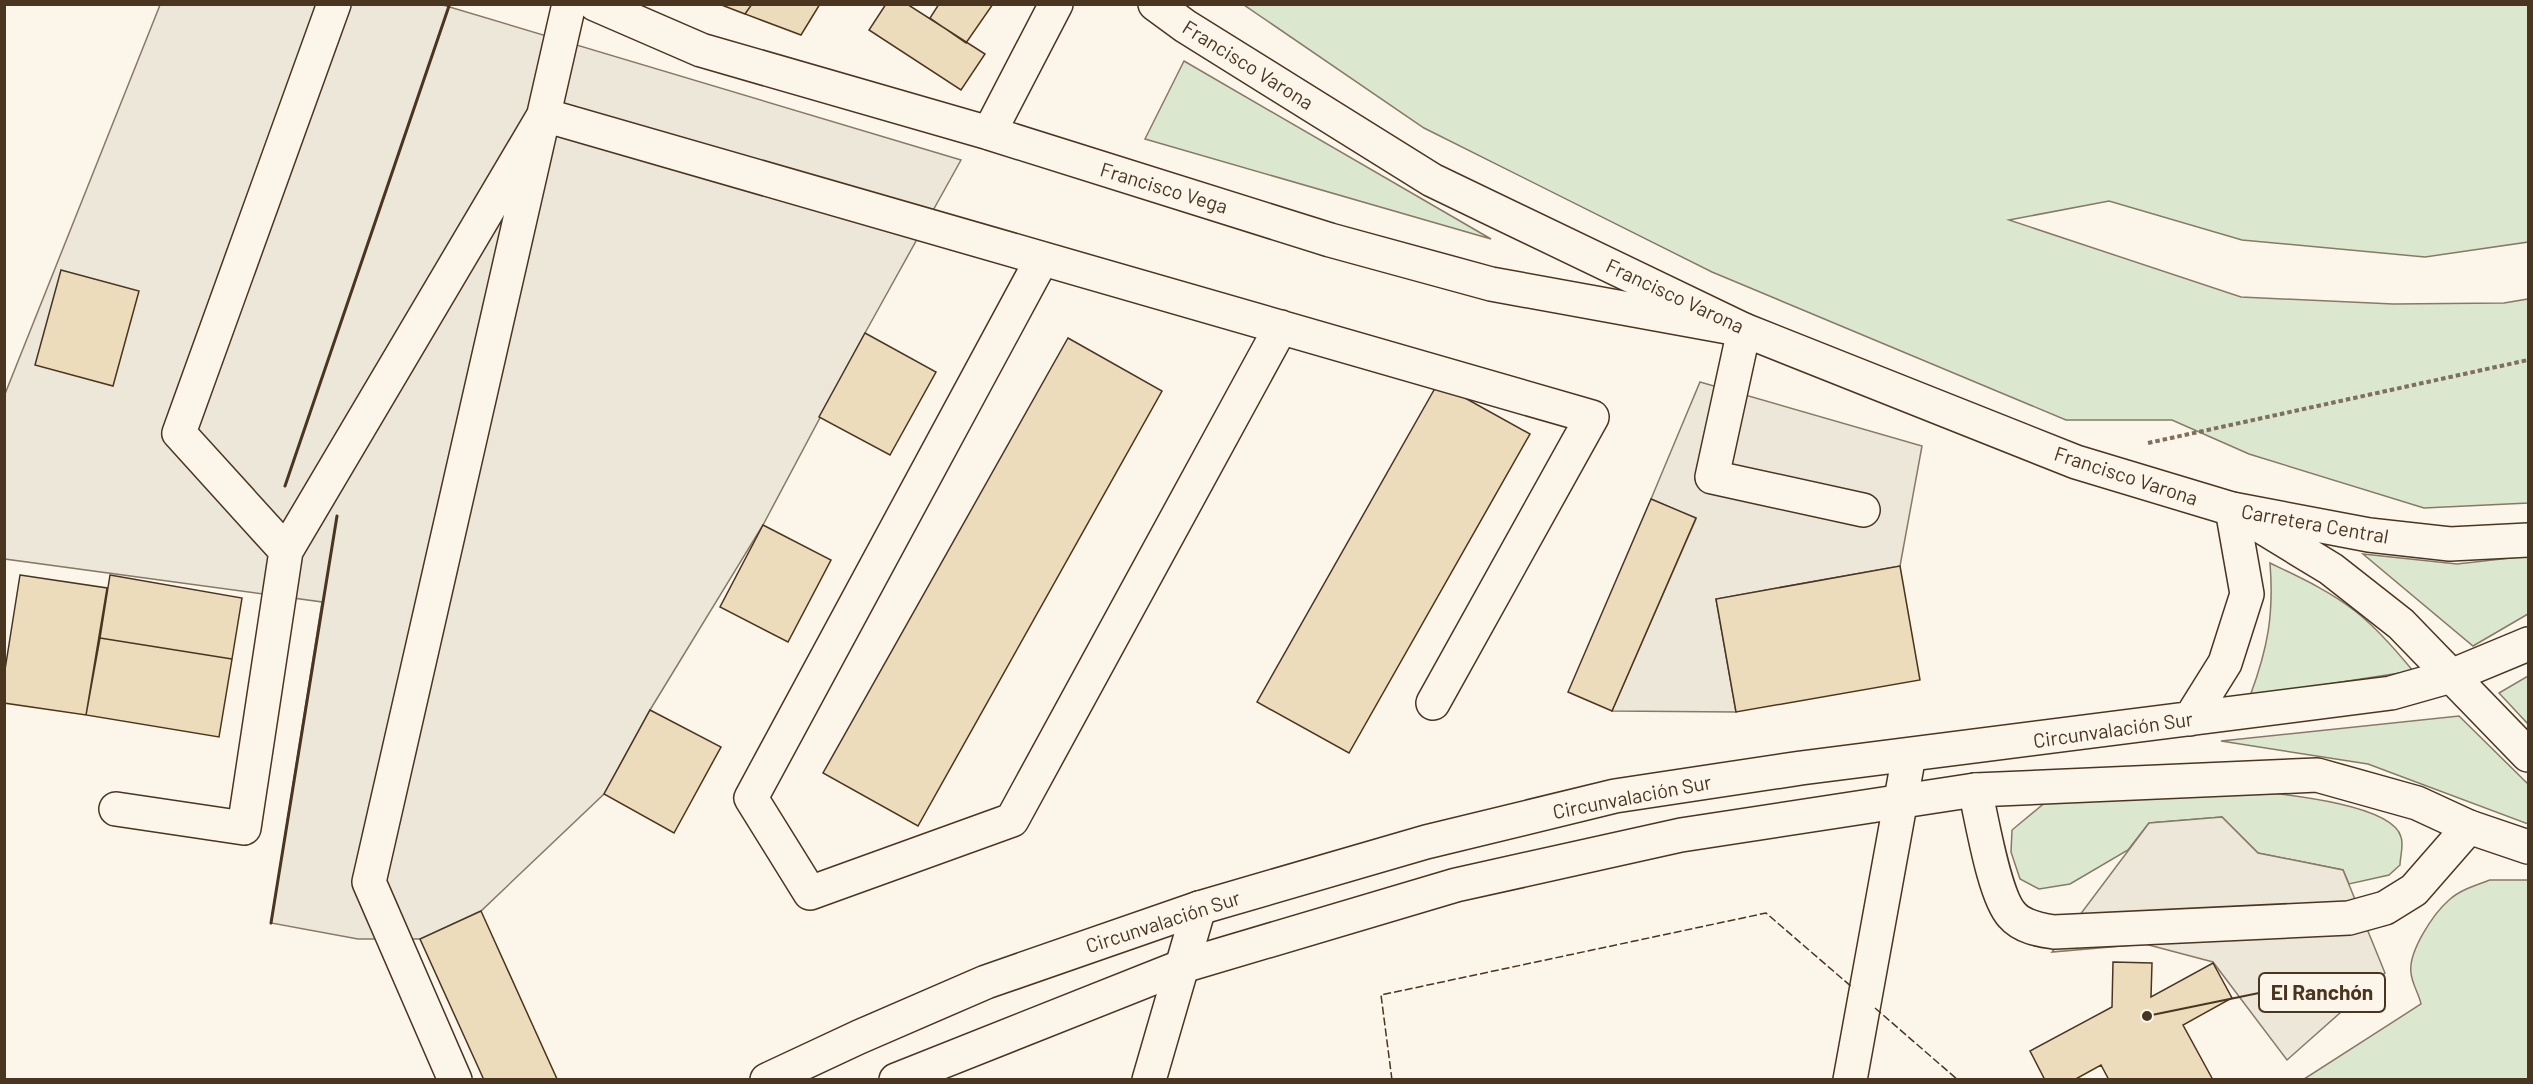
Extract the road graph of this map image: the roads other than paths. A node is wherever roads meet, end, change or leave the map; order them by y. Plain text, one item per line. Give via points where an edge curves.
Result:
1 (334, 4) edge
2 (569, 4) edge
3 (595, 4) edge
4 (1056, 4) edge
5 (1155, 4) edge
6 (544, 115) junction
7 (989, 133) junction
8 (1042, 259) junction
9 (1281, 327) junction
10 (1744, 330) junction
11 (2232, 509) junction
12 (1863, 510) dead end
13 (2529, 540) edge
14 (286, 551) junction
15 (2529, 644) edge
16 (2451, 676) junction
17 (1433, 703) dead end
18 (2190, 719) junction
19 (1909, 755) junction
20 (2529, 755) edge
21 (1975, 790) junction
22 (1901, 801) junction
23 (116, 809) dead end
24 (2469, 827) junction
25 (2529, 847) edge
26 (1199, 908) junction
27 (1184, 966) junction
28 (455, 1080) edge
29 (767, 1080) edge
30 (896, 1080) edge
31 (1149, 1080) edge
32 (1850, 1080) edge

1 - 14 main road via 179,433
2 - 6 main road
3 - 7 main road, Francisco Vega via 701,50
4 - 7 main road
5 - 10 main road, Francisco Varona via 1432,180
6 - 8 main road
6 - 14 main road
6 - 28 main road via 369,882
7 - 10 main road, Francisco Vega via 1330,240 1491,284
8 - 9 main road
8 - 9 main road via 751,798 810,893 1012,820
9 - 17 main road via 1592,417
10 - 11 main road, Francisco Varona via 2076,462
10 - 12 main road via 1712,477
11 - 13 main road, Carretera Central via 2427,542
11 - 16 main road, Carretera Central via 2331,569 2401,624
11 - 18 main road via 2247,594 2225,663
14 - 23 main road via 244,828
15 - 16 main road, Circunvalación Sur
16 - 18 main road, Circunvalación Sur via 2391,693
16 - 20 main road, Carretera Central
18 - 19 main road, Circunvalación Sur
19 - 22 main road
19 - 26 main road, Circunvalación Sur via 1615,796 1426,842
21 - 22 main road
21 - 24 main road via 2317,776 2417,803
21 - 24 main road via 2001,898 2012,916 2032,928 2054,932 2349,918 2385,908 2414,890
22 - 27 main road via 1681,835 1456,885
22 - 32 main road
24 - 25 main road
26 - 27 main road
26 - 29 main road, Circunvalación Sur via 986,982
27 - 30 main road
27 - 31 main road

